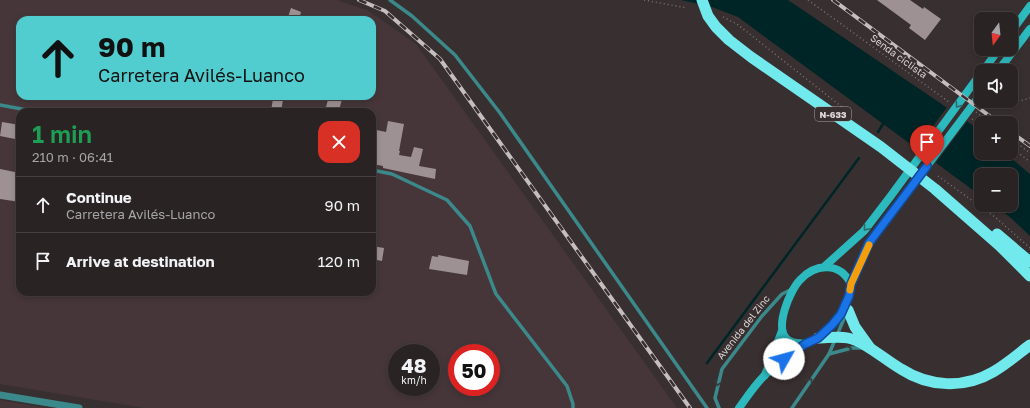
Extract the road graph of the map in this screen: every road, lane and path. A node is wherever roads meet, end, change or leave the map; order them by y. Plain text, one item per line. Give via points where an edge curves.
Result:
1 (390, 0) edge
2 (644, 0) edge
3 (702, 0) edge
4 (808, 0) edge
5 (1030, 6) edge
6 (687, 8) dead end
7 (723, 17) dead end
8 (1018, 22) edge
9 (1030, 29) edge
10 (1003, 64) edge
11 (974, 83) edge
12 (1030, 98) edge
13 (1018, 100) edge
14 (949, 102) dead end
15 (974, 104) edge
16 (0, 106) edge
17 (16, 109) edge
18 (969, 112) junction
19 (852, 115) dead end
20 (977, 116) edge
21 (974, 117) edge
22 (1018, 144) edge
23 (1018, 153) edge
24 (1030, 153) edge
25 (1030, 162) edge
26 (376, 171) edge
27 (938, 176) dead end
28 (935, 189) junction
29 (1030, 248) edge
30 (825, 266) junction
31 (1029, 270) edge
32 (851, 284) junction
33 (793, 288) junction
34 (849, 296) junction
35 (848, 310) junction
36 (782, 331) junction
37 (818, 338) junction
38 (836, 338) junction
39 (805, 344) junction
40 (1030, 345) edge
41 (870, 348) junction
42 (829, 354) junction
43 (764, 376) junction
44 (0, 395) edge
45 (79, 408) edge
46 (572, 408) edge
47 (707, 408) edge
48 (719, 408) edge
49 (739, 408) edge
50 (792, 408) edge

1 - 47 lane via 455,55 500,113
2 - 6 path
3 - 28 highway, N-633 via 708,16 729,40 881,147
4 - 14 path, Senda ciclista
5 - 8 main road
7 - 19 path via 737,24
9 - 10 main road
11 -> 30 main road via 864,231
12 - 13 path
15 - 18 main road
16 - 17 lane
18 - 20 path
18 - 21 path
18 - 32 main road via 869,243
22 - 24 path
23 - 25 path
26 - 46 lane via 392,174 446,200 470,226 496,294 567,386
27 - 29 path via 995,217
28 - 31 highway
28 - 31 highway via 1012,246
30 - 32 main road via 843,272
30 - 33 main road via 809,273
32 - 34 main road
33 - 36 main road via 785,310
33 -> 48 lane, Avenida del Zinc via 782,294 762,316 722,369 715,398
34 - 35 lane
34 - 37 main road via 841,314
35 - 38 lane
35 - 41 highway via 855,327
36 - 39 main road via 787,339
36 - 43 main road
37 - 38 highway
37 - 39 main road
38 - 41 highway via 848,338
38 - 42 lane
39 - 43 main road
40 - 41 highway via 993,372 973,380 952,384 927,382 902,370
42 -> 41 lane via 852,348
50 -> 42 lane
43 - 49 main road
44 - 45 street

